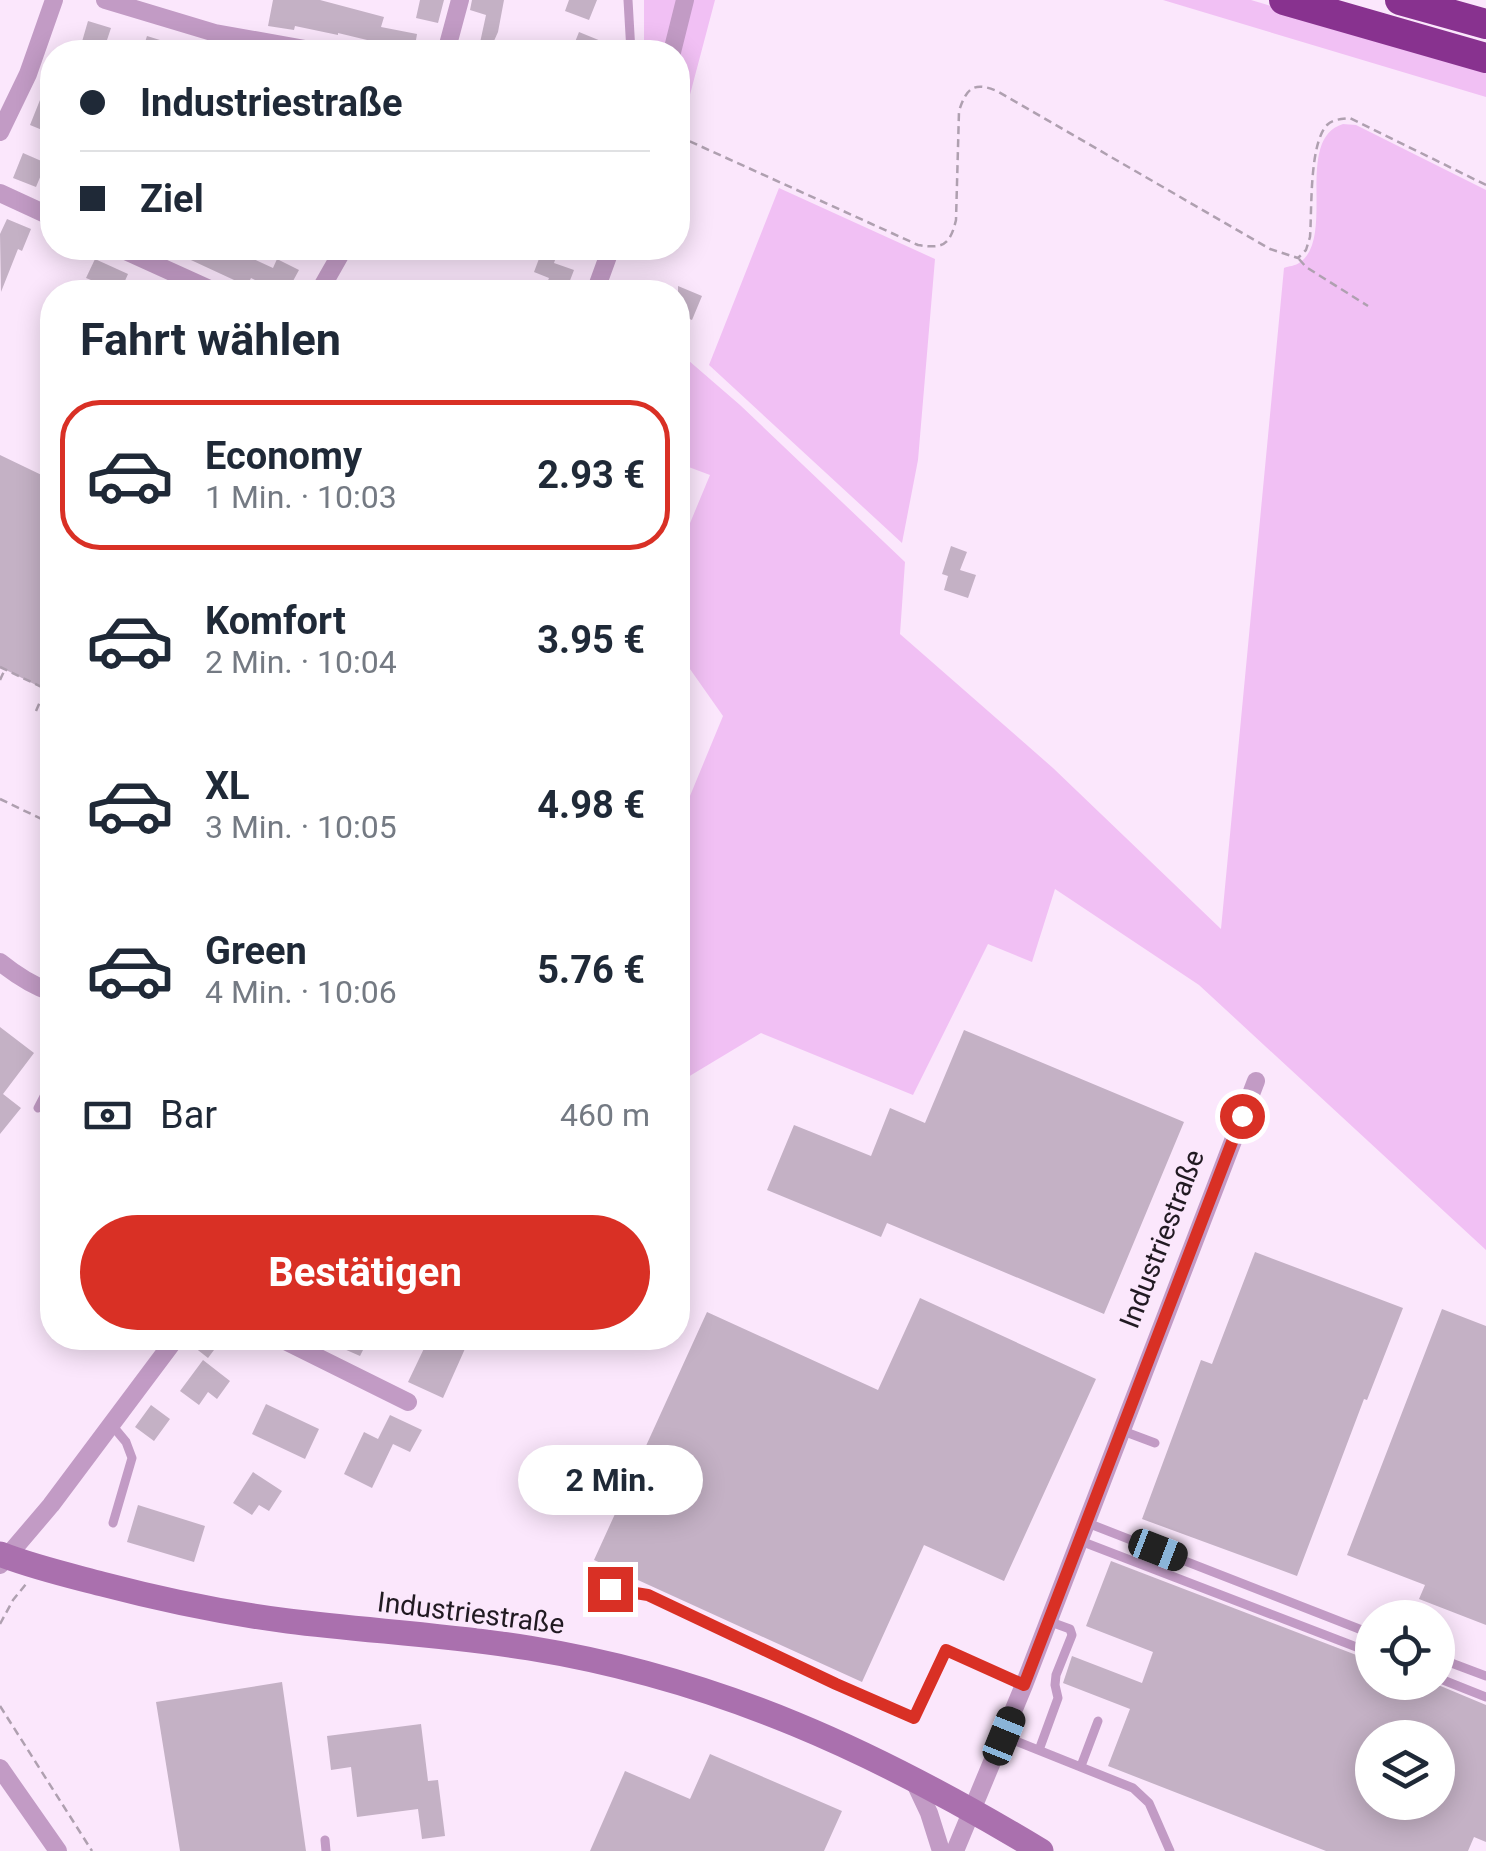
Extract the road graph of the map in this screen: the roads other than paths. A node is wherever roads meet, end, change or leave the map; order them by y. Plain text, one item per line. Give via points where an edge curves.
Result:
1 (54, 0) edge
2 (104, 0) edge
3 (460, 0) edge
4 (628, 0) edge
5 (685, 0) edge
6 (1284, 0) edge
7 (1400, 0) edge
8 (1486, 24) edge
9 (254, 40) edge
10 (449, 40) edge
11 (631, 40) edge
12 (675, 40) edge
13 (1486, 58) edge
14 (0, 132) edge
15 (0, 193) edge
16 (40, 211) edge
17 (145, 260) edge
18 (190, 280) edge
19 (0, 962) edge
20 (40, 990) edge
21 (1256, 1081) dead end
22 (40, 1104) edge
23 (38, 1108) dead end
24 (167, 1350) edge
25 (303, 1350) edge
26 (408, 1402) dead end
27 (111, 1424) junction
28 (1120, 1430) junction
29 (1155, 1443) dead end
30 (114, 1522) dead end
31 (1086, 1522) junction
32 (1078, 1540) junction
33 (2, 1559) edge
34 (610, 1589) dead end
35 (1048, 1621) junction
36 (1355, 1627) edge
37 (1355, 1647) edge
38 (1455, 1664) edge
39 (1486, 1676) edge
40 (1024, 1685) junction
41 (1455, 1685) edge
42 (1486, 1697) edge
43 (1098, 1721) dead end
44 (1004, 1736) junction
45 (1039, 1750) junction
46 (1081, 1766) junction
47 (0, 1768) edge
48 (912, 1777) junction
49 (972, 1810) junction
50 (58, 1851) edge
51 (941, 1851) edge
52 (955, 1851) edge
53 (1041, 1851) edge
54 (1170, 1851) edge

1 - 14 street
2 - 9 street
3 - 10 street
4 - 11 lane
5 - 12 street
6 - 13 highway
7 - 8 highway
15 - 16 street
17 - 18 street
19 - 20 street
21 - 28 street, Industriestraße
22 - 23 lane
24 - 27 street
25 - 26 street
27 - 30 lane via 132,1458
27 - 33 street
28 - 29 lane
28 - 31 street, Industriestraße
31 - 32 street, Industriestraße
31 - 36 lane
32 - 35 street, Industriestraße
32 - 37 lane
33 - 48 street, Industriestraße via 248,1616 529,1648 642,1671 751,1705
34 - 40 lane via 648,1595 914,1718 946,1650
35 - 40 street, Industriestraße
35 - 45 lane via 1072,1635
38 - 39 lane
40 - 44 street, Industriestraße
41 - 42 lane
43 - 46 lane
44 - 45 lane
44 - 49 street, Industriestraße
45 - 46 lane
46 - 54 lane via 1142,1794
47 - 50 street
48 - 49 street, Industriestraße
48 - 51 street
49 - 52 street
49 - 53 street, Industriestraße

